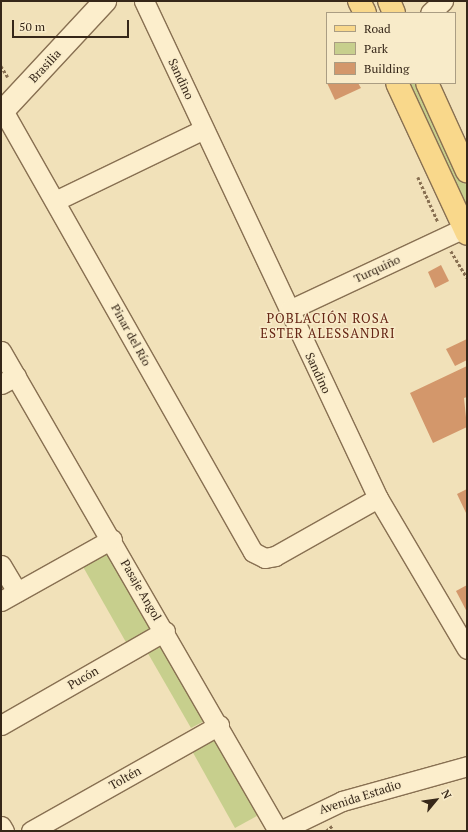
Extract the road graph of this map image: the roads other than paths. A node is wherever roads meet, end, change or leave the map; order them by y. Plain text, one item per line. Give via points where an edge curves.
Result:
1 (105, 1) edge
2 (144, 1) edge
3 (359, 1) edge
4 (389, 1) edge
5 (443, 1) edge
6 (364, 12) edge
7 (394, 12) edge
8 (431, 12) edge
9 (397, 84) edge
10 (428, 84) edge
11 (2, 110) edge
12 (204, 128) junction
13 (462, 144) edge
14 (467, 170) edge
15 (55, 201) junction
16 (466, 231) edge
17 (289, 310) junction
18 (1, 351) edge
19 (8, 380) edge
20 (378, 498) junction
21 (112, 539) junction
22 (1, 565) edge
23 (9, 597) edge
24 (165, 632) junction
25 (467, 649) edge
26 (1, 725) edge
27 (219, 725) junction
28 (467, 766) edge
29 (1, 826) edge
30 (4, 831) edge
31 (30, 831) edge
32 (279, 831) edge

1 - 11 street, Brasilia
2 - 12 street, Sandino
3 - 6 main road
4 - 7 main road
5 - 8 street
9 - 16 main road
10 - 13 main road
11 - 15 street, Pinar del Río
12 - 15 street
12 - 17 street, Sandino
13 - 14 main road
15 - 20 street, Pinar del Río via 251,548 260,557 275,556
16 - 17 street, Turquiño
17 - 20 street, Sandino
18 - 19 street, Pasaje Angol
19 - 21 street, Pasaje Angol
20 - 25 street, Sandino
21 - 23 street
21 - 24 street, Pasaje Angol
22 - 23 street
24 - 26 street, Pucón
24 - 27 street, Pasaje Angol
27 - 31 street, Toltén
27 - 32 street, Pasaje Angol
28 - 32 street, Avenida Estadio via 342,801
29 - 30 street

